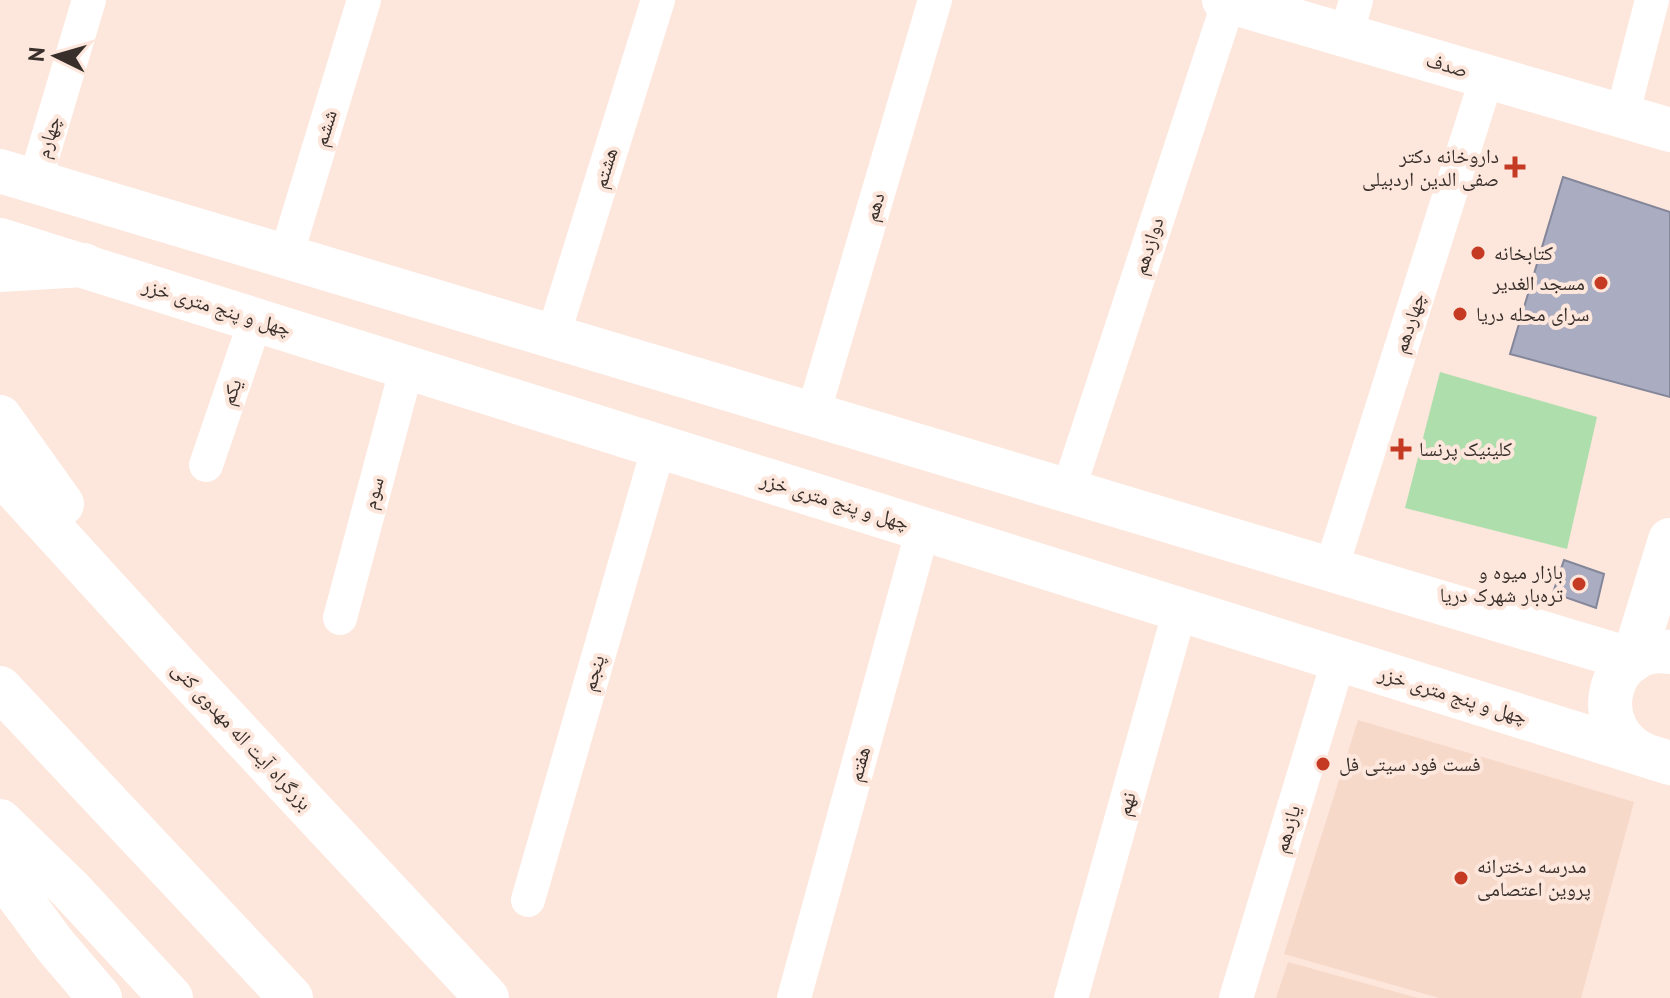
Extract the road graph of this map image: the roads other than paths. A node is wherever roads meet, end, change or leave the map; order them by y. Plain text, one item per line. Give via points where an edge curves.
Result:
1 (89, 0) edge
2 (364, 0) edge
3 (658, 0) edge
4 (935, 0) edge
5 (1652, 0) edge
6 (1226, 1) edge
7 (1351, 18) edge
8 (1487, 77) junction
9 (1622, 116) junction
10 (1670, 130) edge
11 (17, 176) edge
12 (0, 240) edge
13 (286, 256) junction
14 (84, 265) junction
15 (0, 270) edge
16 (256, 319) junction
17 (553, 336) junction
18 (407, 367) junction
19 (813, 414) junction
20 (0, 417) edge
21 (659, 446) junction
22 (206, 465) dead end
23 (0, 472) edge
24 (1068, 491) junction
25 (923, 529) junction
26 (1670, 540) edge
27 (1331, 569) junction
28 (1180, 610) junction
29 (340, 618) dead end
30 (1652, 656) edge
31 (1339, 659) junction
32 (177, 666) junction
33 (0, 688) edge
34 (1663, 759) edge
35 (0, 821) edge
36 (0, 871) edge
37 (528, 900) dead end
38 (100, 998) edge
39 (171, 998) edge
40 (291, 998) edge
41 (487, 998) edge
42 (794, 998) edge
43 (1071, 998) edge
44 (1236, 998) edge

1 - 11 street, چهارم
2 - 13 street, ششم
3 - 17 street, هشتم
4 - 19 street, دهم
5 - 9 street
6 - 7 main road, صدف
6 - 24 street, دوازدهم
7 - 8 main road, صدف
8 - 9 main road, صدف
8 - 27 street, چهاردهم
9 - 10 main road, صدف
11 - 13 main road
12 - 14 main road, چهل و پنج متری خزر
13 - 17 main road
14 - 15 main road
14 - 16 main road, چهل و پنج متری خزر
16 - 18 main road, چهل و پنج متری خزر
16 - 22 street, یکم
17 - 19 main road
18 - 21 main road, چهل و پنج متری خزر
18 - 29 street, سوم
19 - 24 main road
20 - 32 main road
21 - 25 main road, چهل و پنج متری خزر
21 - 37 street, پنجم
23 - 32 main road, بزرگراه آیت اله مهدوی کنی
24 - 27 main road
25 - 28 main road, چهل و پنج متری خزر
25 - 42 street, هفتم
26 - 30 main road
27 - 30 main road
28 - 31 main road, چهل و پنج متری خزر
28 - 43 street, نهم
30 - 34 main road via 1620,672 1609,705 1621,738 1633,750
31 - 34 main road, چهل و پنج متری خزر
31 - 44 street, یازدهم
32 - 41 main road, بزرگراه آیت اله مهدوی کنی
33 - 40 main road
35 - 39 main road
36 - 38 main road

